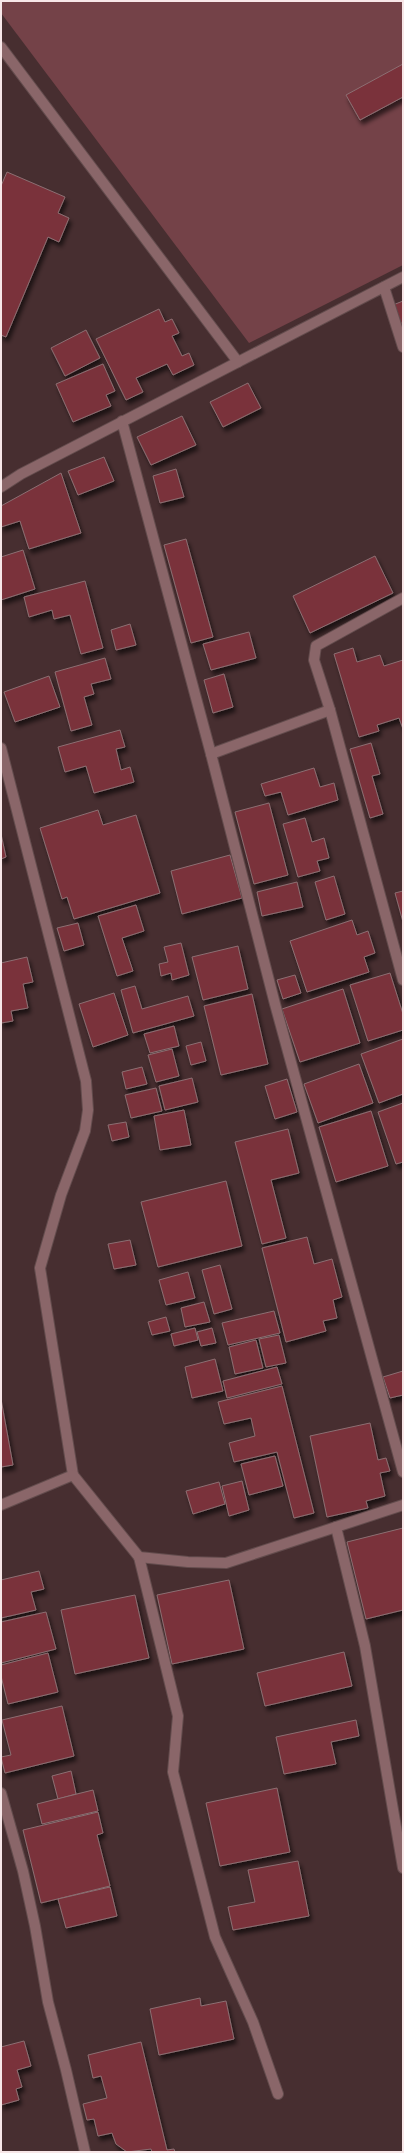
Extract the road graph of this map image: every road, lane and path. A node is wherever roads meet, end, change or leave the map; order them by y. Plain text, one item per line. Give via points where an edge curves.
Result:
1 (1, 47) edge
2 (403, 277) edge
3 (384, 287) junction
4 (403, 347) edge
5 (238, 362) junction
6 (122, 421) junction
7 (1, 487) edge
8 (403, 598) edge
9 (330, 710) junction
10 (1, 748) edge
11 (212, 754) junction
12 (403, 980) edge
13 (403, 1472) edge
14 (73, 1475) junction
15 (1, 1505) edge
16 (403, 1505) edge
17 (336, 1527) junction
18 (139, 1557) junction
19 (1, 1793) edge
20 (403, 1868) edge
21 (278, 2094) dead end
22 (85, 2152) edge

1 - 5 street
2 - 3 street
3 - 4 street
3 - 5 street
5 - 6 street
6 - 7 street
6 - 11 street
8 - 9 street via 316,646 314,660
9 - 11 street
9 - 12 street
10 - 14 street via 86,1081 88,1110 85,1131 61,1195 40,1268
11 - 13 street via 274,1004
14 - 15 street
14 - 18 street
16 - 17 street
17 - 18 street via 226,1563
17 - 20 street via 365,1646
18 - 21 street via 178,1716 173,1772 215,1936 253,2022
19 - 22 street via 23,1871 48,2002

